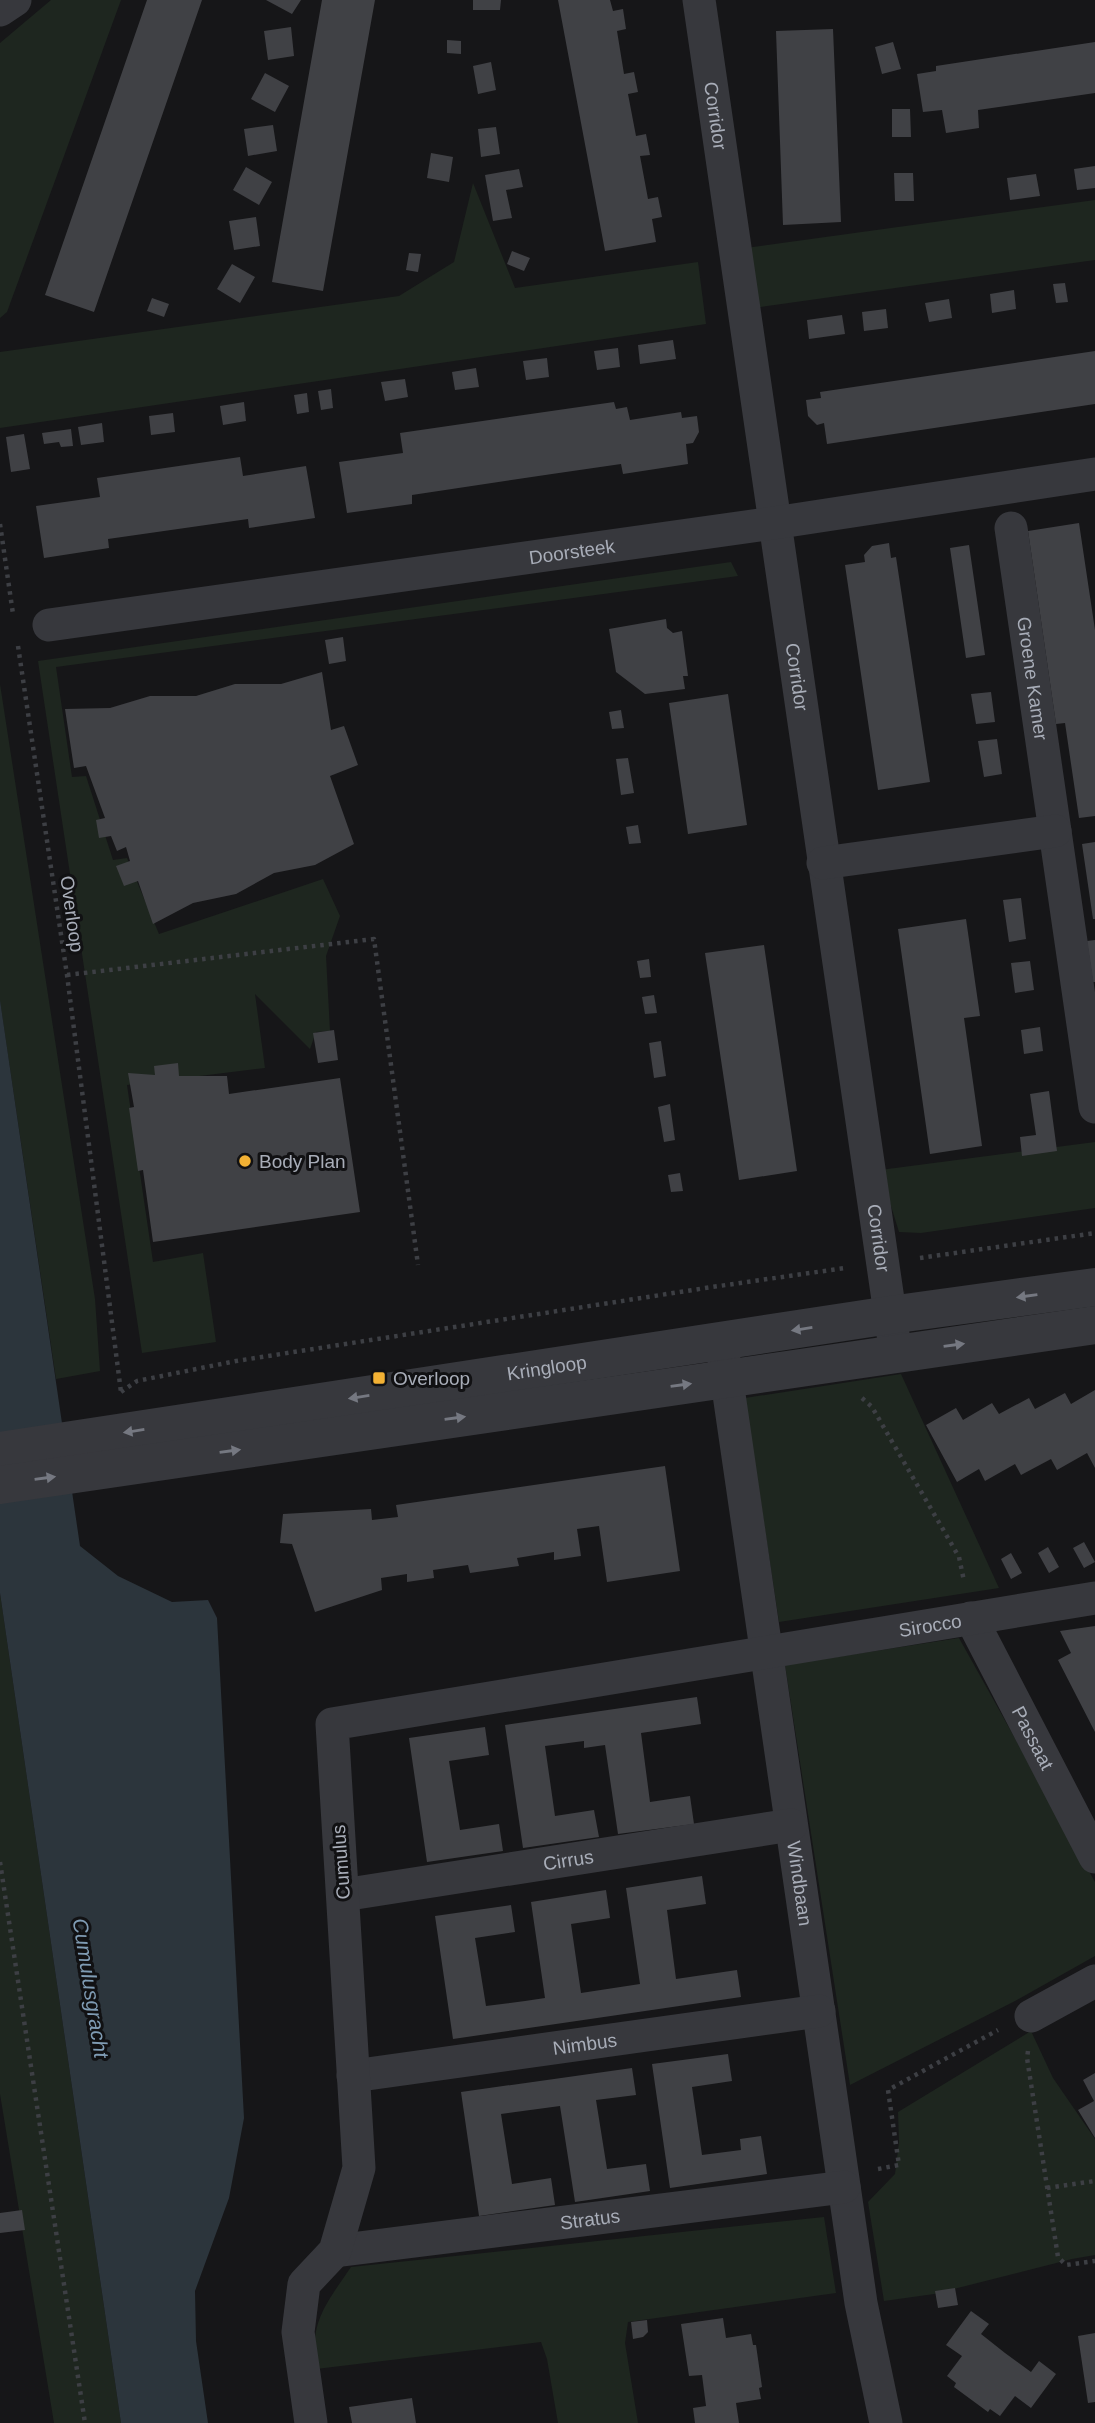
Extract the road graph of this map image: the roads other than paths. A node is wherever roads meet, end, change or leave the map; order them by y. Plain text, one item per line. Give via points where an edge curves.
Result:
1 (15, 0) edge
2 (699, 0) edge
3 (0, 10) edge
4 (1095, 474) edge
5 (774, 523) junction
6 (1011, 528) dead end
7 (49, 625) dead end
8 (1055, 831) junction
9 (823, 863) junction
10 (1095, 1107) edge
11 (1095, 1287) edge
12 (890, 1315) junction
13 (1095, 1325) edge
14 (895, 1354) junction
15 (724, 1360) junction
16 (0, 1451) edge
17 (86, 1455) junction
18 (0, 1485) edge
19 (1095, 1598) edge
20 (971, 1618) junction
21 (766, 1652) junction
22 (791, 1825) junction
23 (1095, 1857) edge
24 (343, 1895) junction
25 (1095, 1981) edge
26 (818, 2011) junction
27 (1031, 2016) road end
28 (353, 2076) junction
29 (843, 2181) junction
30 (335, 2251) junction
31 (312, 2423) edge
32 (886, 2423) edge

1 - 3 street
2 - 5 street, Corridor
4 - 5 street, Doorsteek
5 - 7 street, Doorsteek
5 - 9 street, Corridor
6 - 8 street, Groene Kamer
8 - 9 street
8 - 10 street, Groene Kamer
9 - 12 street, Corridor
11 -> 12 street, Kringloop
12 - 14 street, Corridor
12 -> 15 street, Kringloop
14 -> 13 street, Kringloop
14 - 15 street, Kringloop
15 - 17 street, Kringloop
15 - 21 street, Windbaan
16 - 17 street, Kringloop
18 -> 17 street, Kringloop
19 - 20 street, Sirocco
20 - 21 street, Sirocco
20 - 23 street, Passaat
21 - 22 street, Windbaan
21 - 24 street, Cumulus via 332,1724
22 - 24 street, Cirrus
22 - 26 street, Windbaan
24 - 28 street, Cumulus
25 - 27 street
26 - 28 street, Nimbus
26 - 29 street, Windbaan
28 - 30 street, Cumulus via 359,2168
29 - 30 street, Stratus
29 - 32 street, Windbaan via 861,2303
30 - 31 street, Cumulus via 304,2284 298,2332

